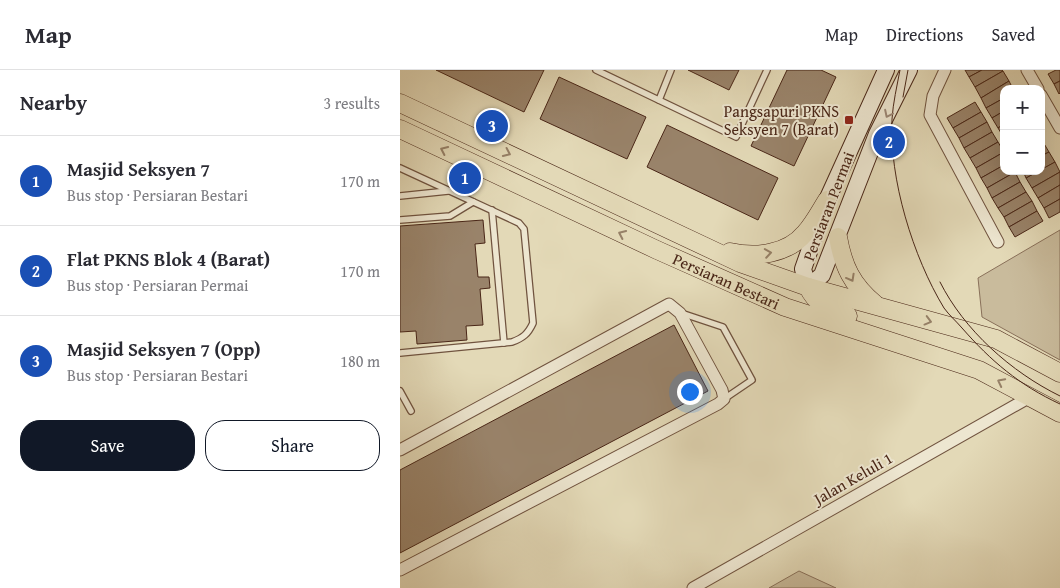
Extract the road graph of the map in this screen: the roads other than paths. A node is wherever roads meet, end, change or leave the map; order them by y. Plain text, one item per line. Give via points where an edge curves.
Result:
1 (596, 70) edge
2 (671, 70) edge
3 (767, 70) edge
4 (886, 70) edge
5 (909, 70) edge
6 (945, 70) edge
7 (1027, 70) edge
8 (1036, 85) edge
9 (659, 100) junction
10 (1045, 102) edge
11 (400, 103) edge
12 (1060, 128) edge
13 (404, 133) edge
14 (400, 168) edge
15 (448, 190) junction
16 (400, 196) edge
17 (827, 200) junction
18 (473, 202) junction
19 (492, 210) junction
20 (400, 220) edge
21 (838, 237) junction
22 (998, 242) dead end
23 (703, 245) junction
24 (657, 250) junction
25 (808, 287) junction
26 (880, 308) junction
27 (680, 313) junction
28 (504, 343) junction
29 (901, 344) junction
30 (400, 353) edge
31 (1060, 373) edge
32 (400, 391) edge
33 (1030, 397) junction
34 (724, 399) junction
35 (411, 411) dead end
36 (1060, 413) edge
37 (400, 450) edge
38 (400, 570) edge
39 (693, 588) edge

1 - 9 lane
2 - 9 lane
3 - 9 lane via 736,136
4 - 17 main road, Persiaran Permai
5 -> 21 main road, Persiaran Permai via 878,134
6 - 22 street via 933,96 930,115
7 - 8 street
10 - 12 street
11 -> 23 main road, Persiaran Bestari
24 -> 13 main road, Persiaran Bestari
14 - 15 lane
15 - 16 lane
15 - 18 lane
23 -> 17 main road via 737,254 775,252 805,234
17 - 25 main road, Persiaran Permai via 803,269
18 - 19 lane
18 - 20 lane via 450,216
19 - 28 lane
19 - 28 lane via 519,223 524,229 533,323 522,338
21 - 25 main road, Persiaran Permai via 822,275
21 -> 26 main road via 852,281
23 - 25 main road, Persiaran Bestari via 740,263
24 - 25 main road via 685,253 790,296
24 - 29 main road, Persiaran Bestari via 786,307
25 - 26 main road, Persiaran Bestari
25 - 29 main road via 813,298 824,306 873,326
26 -> 31 main road, Persiaran Bestari via 996,339
27 - 34 street
27 - 34 lane via 723,327 752,380
27 - 37 street via 669,304
28 - 30 lane
33 -> 29 main road, Persiaran Bestari via 979,370
32 - 35 lane
33 - 36 main road, Persiaran Bestari
33 - 39 street, Jalan Keluli 1
34 - 38 street

